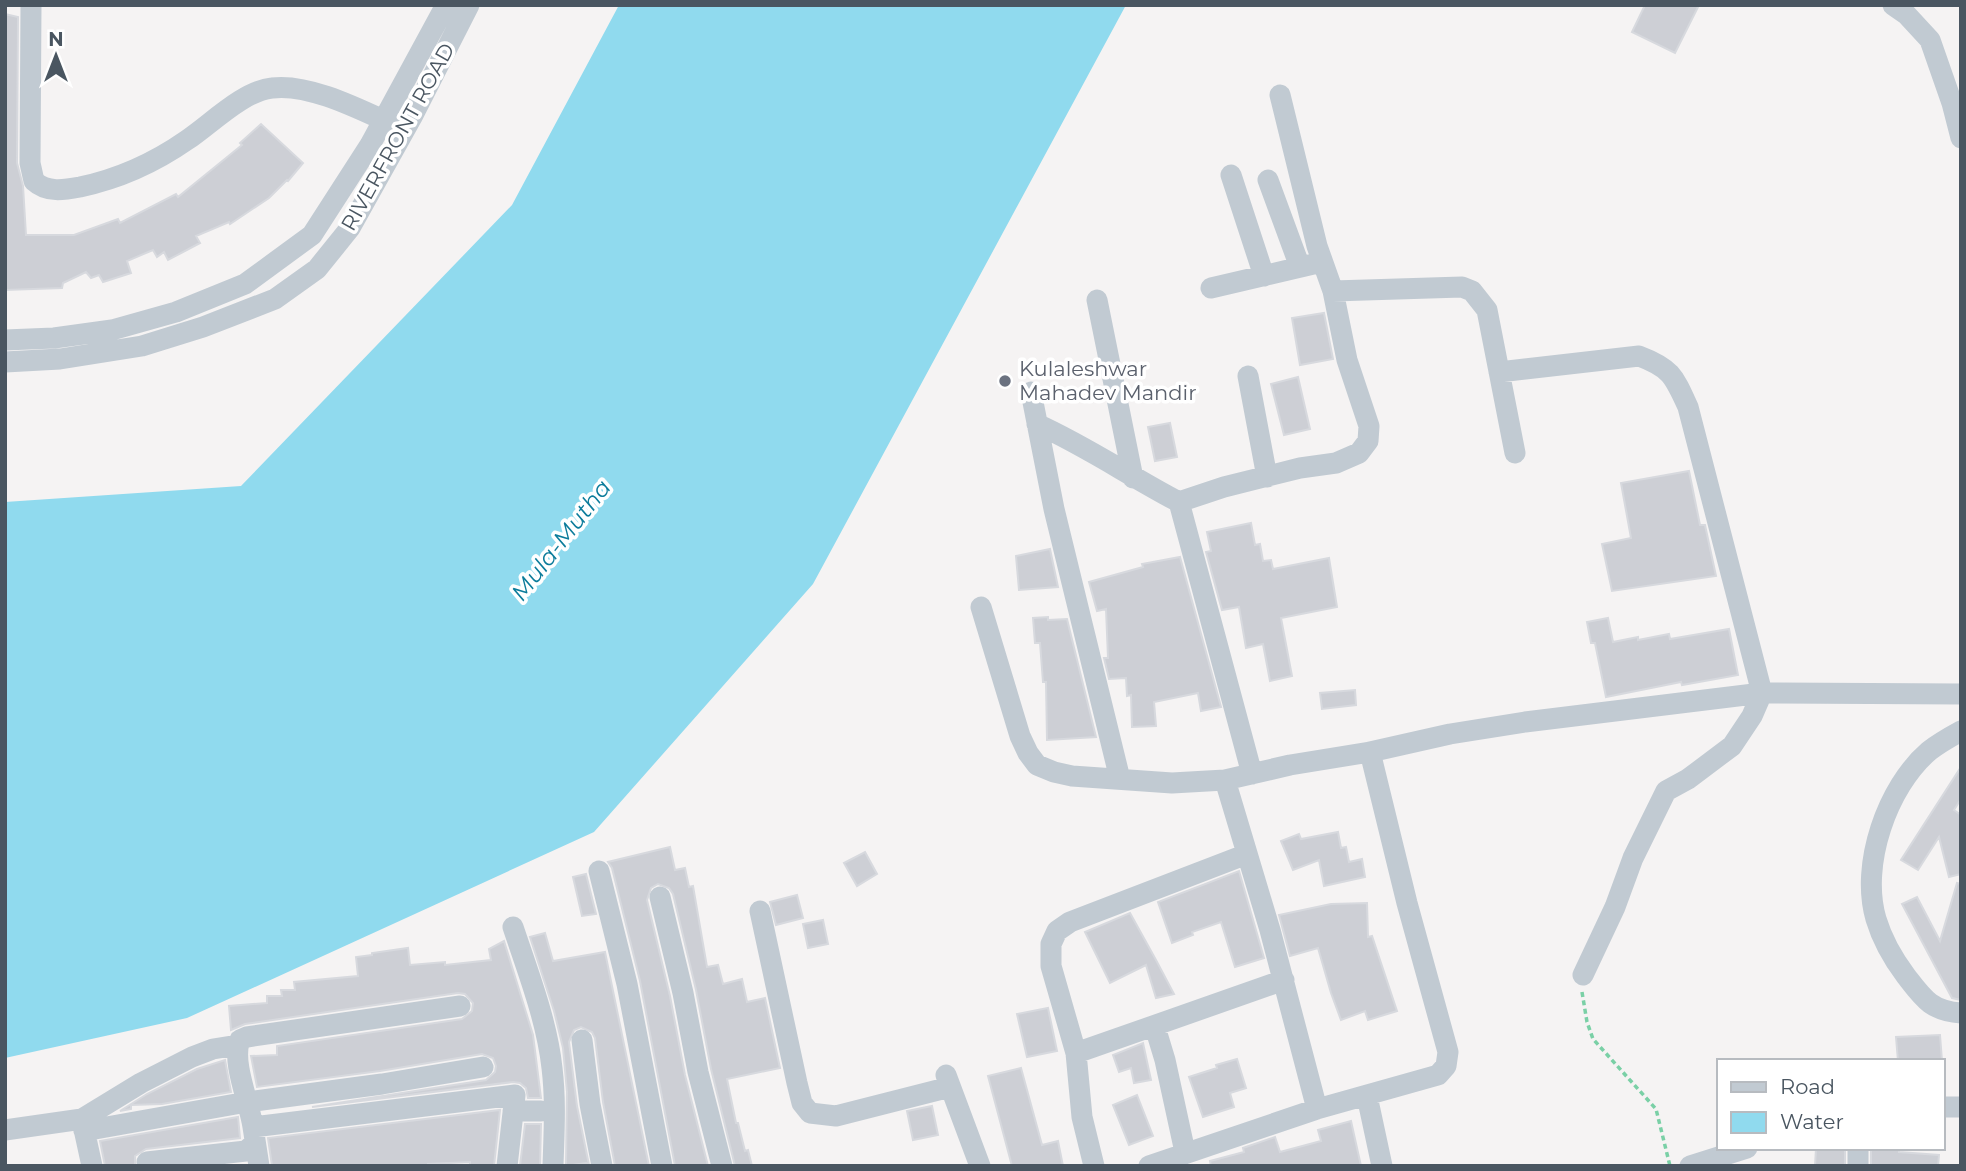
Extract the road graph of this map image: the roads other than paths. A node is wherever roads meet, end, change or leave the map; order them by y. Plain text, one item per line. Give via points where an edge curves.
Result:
1 (31, 5) edge
2 (446, 5) edge
3 (469, 5) edge
4 (1893, 5) edge
5 (1280, 95) dead end
6 (384, 120) junction
7 (404, 130) junction
8 (1961, 138) edge
9 (1231, 175) dead end
10 (1268, 180) dead end
11 (1322, 262) junction
12 (1300, 267) junction
13 (1264, 276) junction
14 (1211, 288) dead end
15 (1333, 291) junction
16 (1097, 300) dead end
17 (5, 340) edge
18 (5, 362) edge
19 (1499, 372) junction
20 (1248, 376) dead end
21 (1031, 392) dead end
22 (1037, 424) junction
23 (1515, 453) dead end
24 (1267, 477) junction
25 (1133, 478) junction
26 (1179, 502) junction
27 (981, 607) dead end
28 (1762, 693) junction
29 (1961, 694) edge
30 (1961, 731) edge
31 (1370, 752) junction
32 (1252, 774) junction
33 (1121, 779) junction
34 (1225, 780) junction
35 (1247, 854) junction
36 (599, 870) dead end
37 (660, 897) dead end
38 (760, 911) dead end
39 (513, 927) dead end
40 (1584, 975) road end
41 (1284, 980) junction
42 (460, 1006) dead end
43 (1961, 1013) edge
44 (1155, 1027) junction
45 (582, 1040) dead end
46 (238, 1045) junction
47 (1076, 1053) junction
48 (483, 1067) dead end
49 (382, 1084) junction
50 (1367, 1096) junction
51 (247, 1102) junction
52 (1317, 1109) junction
53 (513, 1111) junction
54 (541, 1111) dead end
55 (384, 1112) junction
56 (83, 1125) junction
57 (5, 1130) edge
58 (254, 1135) junction
59 (1741, 1150) edge
60 (1185, 1152) junction
61 (147, 1162) dead end
62 (92, 1166) edge
63 (259, 1166) edge
64 (507, 1166) edge
65 (554, 1166) edge
66 (602, 1166) edge
67 (662, 1166) edge
68 (722, 1166) edge
69 (980, 1166) edge
70 (1094, 1166) edge
71 (1149, 1166) edge
72 (1382, 1166) edge
73 (1690, 1166) edge

1 - 6 street via 30,163 34,181 50,190 68,190 124,175 264,89 299,89
2 - 6 street, RIVERFRONT ROAD
3 - 7 street, RIVERFRONT ROAD
4 - 8 street via 1930,40
5 - 11 street
6 - 7 street
6 - 17 street, RIVERFRONT ROAD via 312,235 245,284 176,313 112,330
7 - 18 street, RIVERFRONT ROAD via 350,228 317,269 275,299 142,346
9 - 13 street
10 - 12 street
11 - 12 street
11 - 15 street
12 - 13 street
13 - 14 street
15 - 19 street via 1462,287 1472,291 1487,310
15 - 24 street via 1368,441 1359,453 1336,463
16 - 25 street
19 - 23 street
19 - 28 street via 1639,356 1660,364 1675,378 1688,407
20 - 24 street
21 - 22 street
22 - 25 street
22 - 33 street
24 - 26 street
25 - 26 street
26 - 32 street
27 - 33 street via 1020,736 1037,765 1054,772
28 - 29 street
28 - 31 street via 1525,722
28 - 40 street via 1732,746 1666,791
30 - 43 street via 1929,751 1895,794 1878,835 1872,875 1876,918 1895,961 1926,1001 1944,1012
31 - 32 street
31 - 50 street via 1448,1052 1446,1066 1438,1074
32 - 34 street
33 - 34 street via 1172,783
34 - 35 street
35 - 41 street
35 - 47 street via 1057,931 1051,944 1052,966
36 - 67 street
37 - 68 street
38 - 69 street via 796,1083 810,1113 836,1116 948,1081
39 - 65 street via 552,1066
41 - 44 street
41 - 52 street
42 - 46 street via 247,1037
44 - 47 street
44 - 60 street
45 - 66 street
46 - 51 street
46 - 56 street via 192,1057 141,1083
47 - 70 street via 1082,1117
48 - 49 street
49 - 51 street
49 - 55 street
50 - 52 street
50 - 72 street
51 - 56 street
51 - 58 street
52 - 60 street
53 - 54 street
53 - 55 street via 515,1095
53 - 64 street
55 - 58 street
56 - 57 street
56 - 62 street
58 - 61 street via 246,1151
58 - 63 street
59 - 73 street
60 - 71 street

